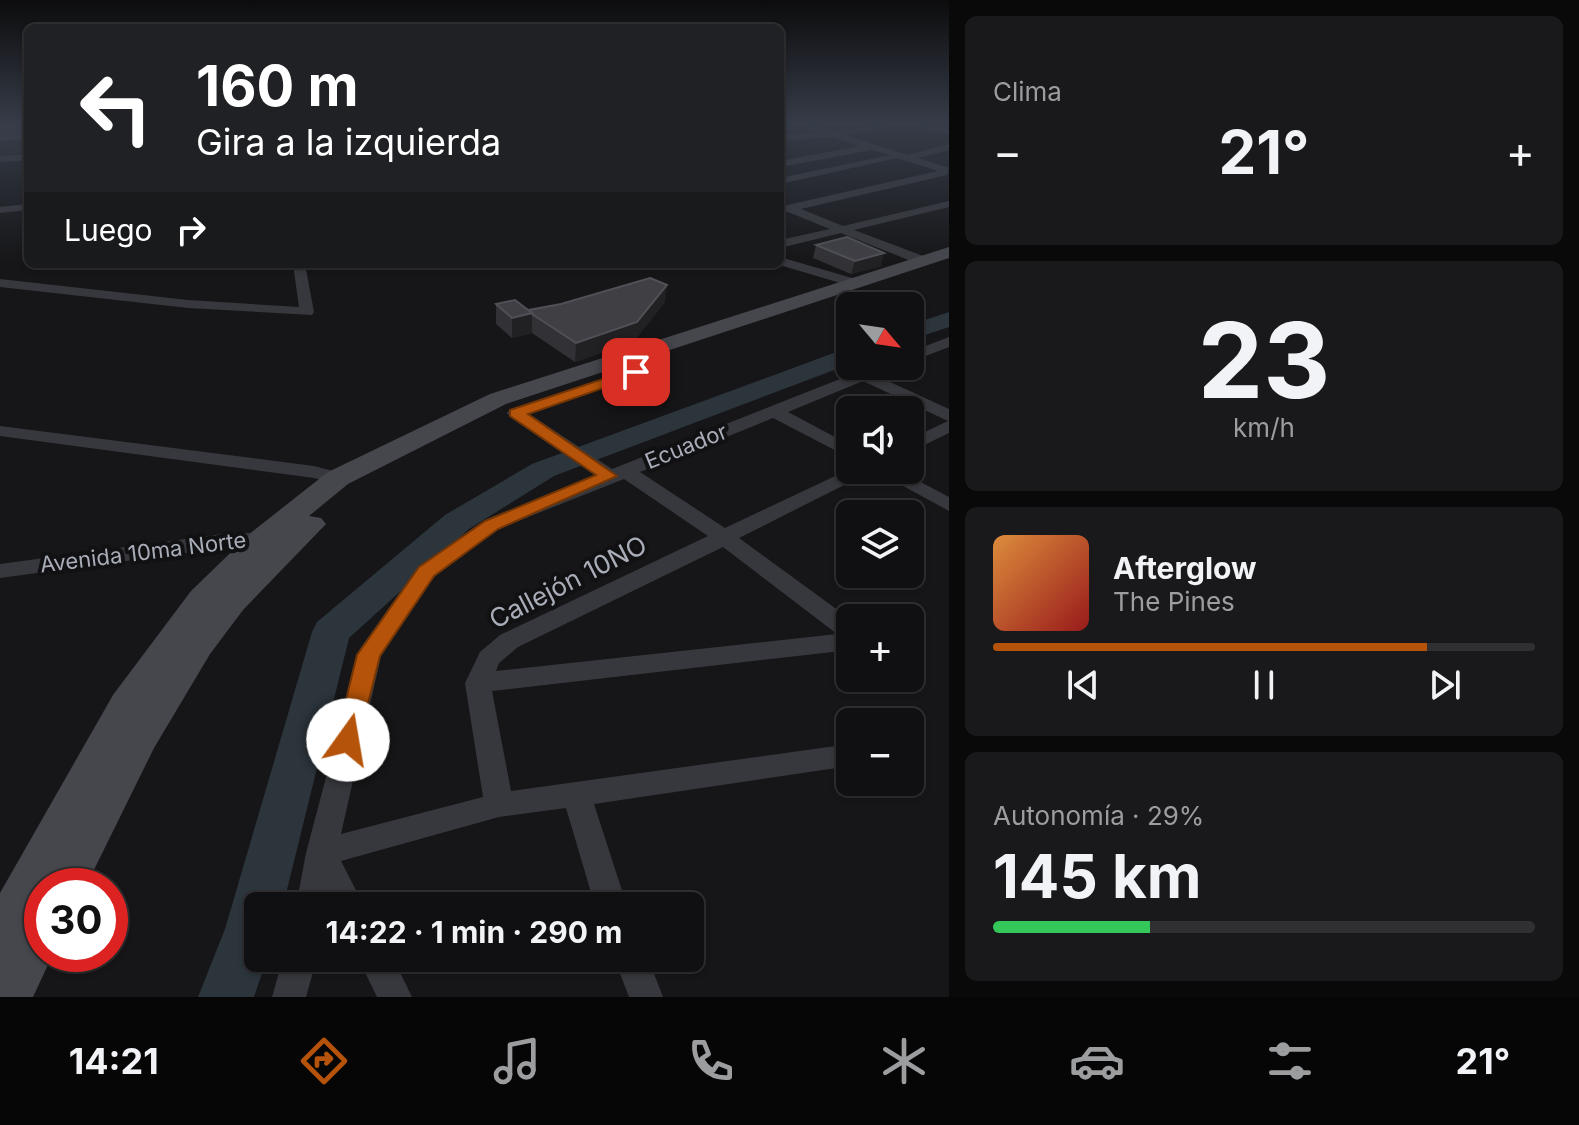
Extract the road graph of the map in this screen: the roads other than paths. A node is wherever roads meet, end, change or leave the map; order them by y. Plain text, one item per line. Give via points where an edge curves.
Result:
1 (836, 170) edge
2 (946, 172) edge
3 (784, 180) edge
4 (949, 204) edge
5 (24, 207) edge
6 (784, 208) edge
7 (784, 208) edge
8 (0, 210) edge
9 (842, 229) junction
10 (784, 243) edge
11 (949, 252) edge
12 (784, 263) edge
13 (935, 263) edge
14 (300, 268) edge
15 (0, 283) edge
16 (846, 291) junction
17 (949, 342) edge
18 (924, 352) edge
19 (850, 380) edge
20 (873, 380) edge
21 (773, 411) junction
22 (516, 413) junction
23 (949, 416) edge
24 (949, 426) edge
25 (0, 431) edge
26 (924, 439) edge
27 (836, 445) edge
28 (610, 472) junction
29 (338, 478) junction
30 (836, 484) edge
31 (910, 484) edge
32 (949, 505) edge
33 (725, 538) junction
34 (274, 541) junction
35 (0, 571) edge
36 (836, 621) edge
37 (836, 643) edge
38 (478, 683) junction
39 (836, 757) edge
40 (576, 794) junction
41 (499, 805) junction
42 (75, 829) junction
43 (321, 853) junction
44 (67, 868) edge
45 (314, 892) edge
46 (341, 892) edge
47 (607, 892) edge
48 (0, 938) edge
49 (24, 963) edge
50 (296, 972) edge
51 (382, 972) edge
52 (636, 972) edge
53 (7, 997) edge
54 (289, 997) edge
55 (395, 997) edge
56 (646, 997) edge

1 - 3 street
2 - 6 street
4 - 9 street
5 - 8 street
7 - 9 street
9 - 10 street
9 - 13 street
11 - 13 main road
12 - 16 street
13 - 16 main road
14 - 15 street via 307,312
16 - 22 main road
16 - 29 main road via 498,399
17 - 18 street
19 - 21 street, Ecuador
20 - 23 street
21 - 27 street
21 - 28 street, Ecuador
22 - 28 street
22 - 34 main road via 391,469
24 - 26 street
25 - 29 street
28 - 33 street
28 - 43 street, Ecuador via 491,525 426,572 369,655
29 - 34 main road
30 - 33 street, Callejón 10NO
31 - 32 street
33 - 36 street
33 - 38 street, Callejón 10NO via 509,641 489,658
34 - 35 street, Avenida 10ma Norte
34 - 42 main road via 202,599 126,705
37 - 38 street
38 - 41 street
39 - 40 street
40 - 41 street
40 - 47 street
41 - 43 street
42 - 44 main road
42 - 48 main road
43 - 45 street, Ecuador
43 - 46 street
49 - 53 main road
50 - 54 street
51 - 55 street
52 - 56 street

